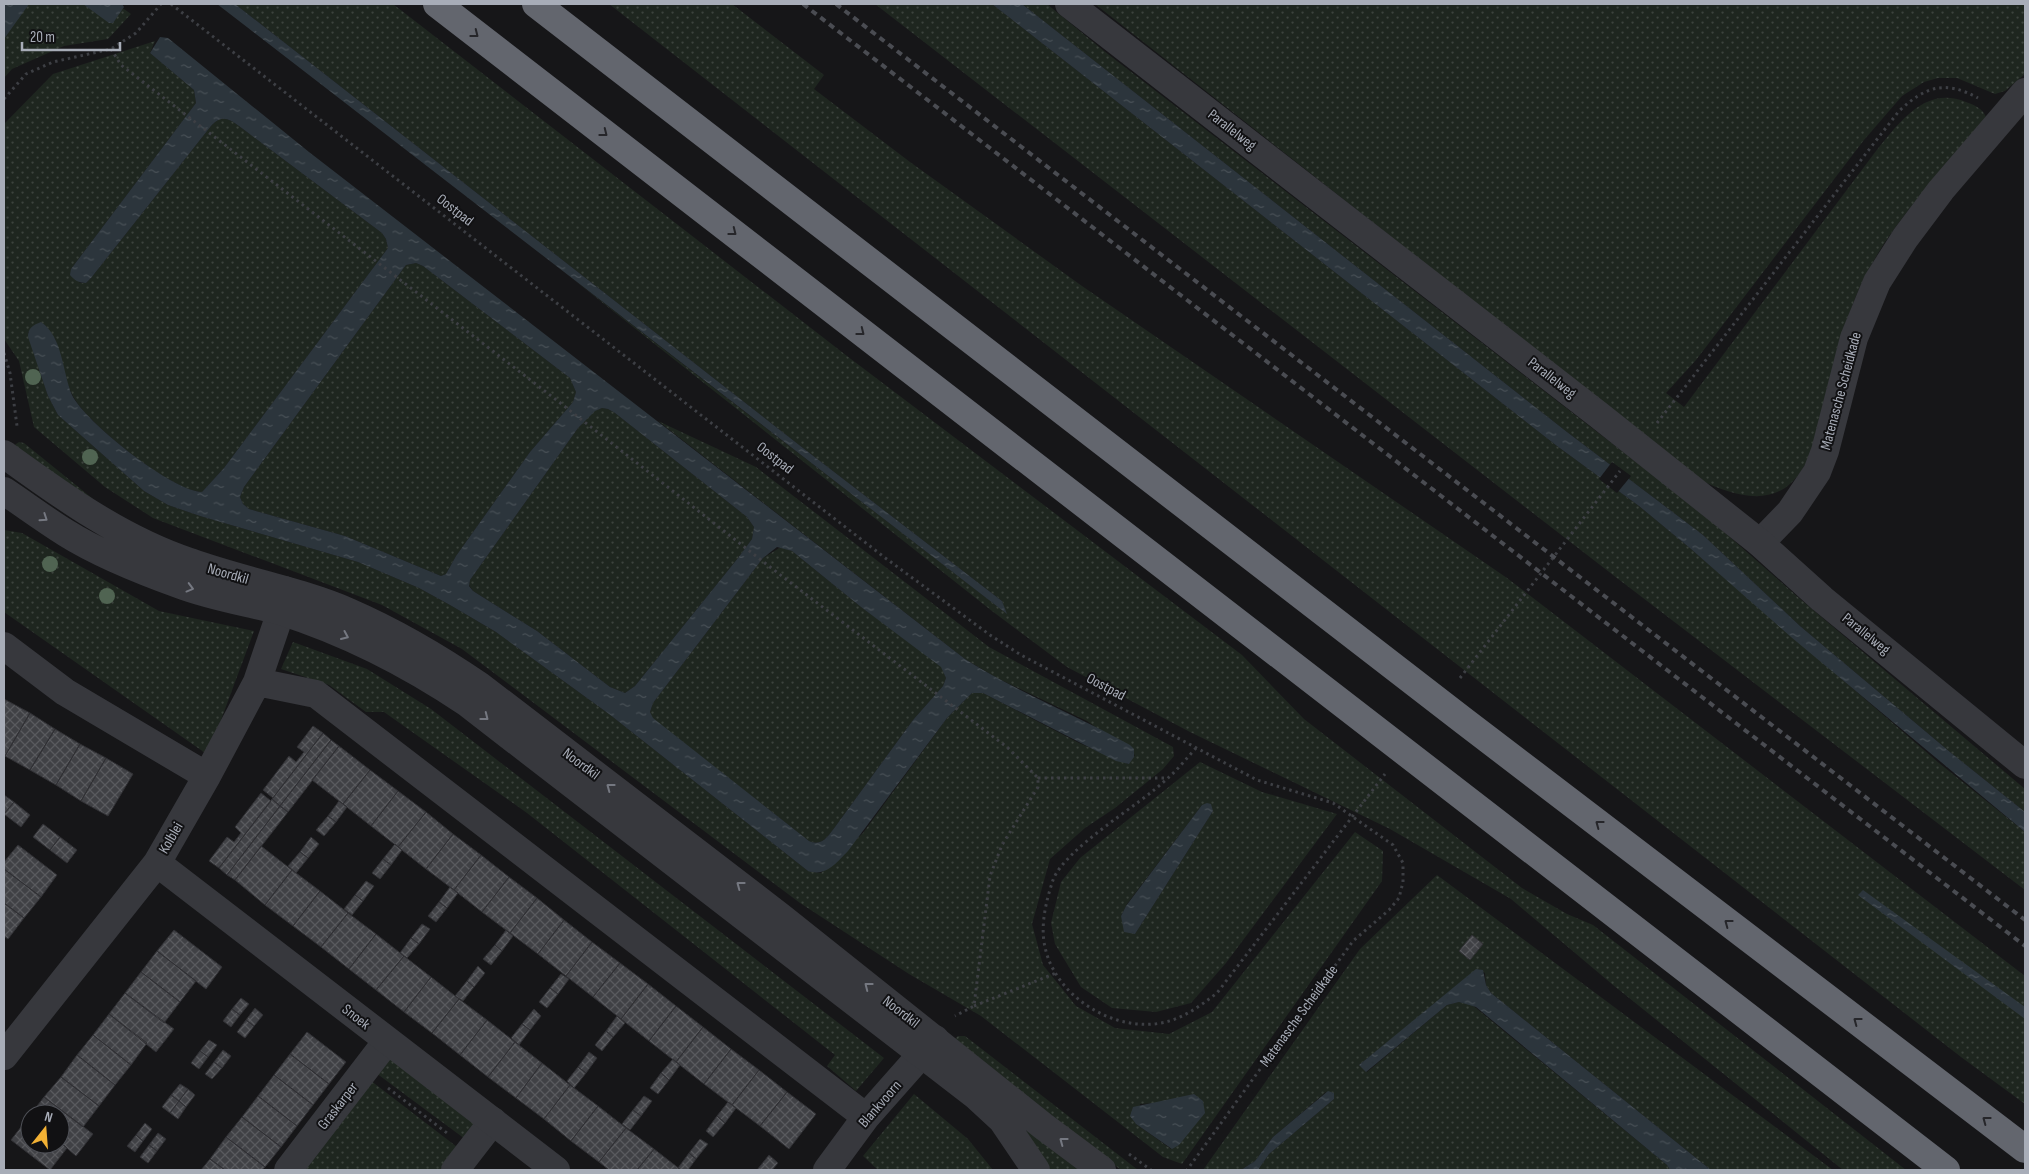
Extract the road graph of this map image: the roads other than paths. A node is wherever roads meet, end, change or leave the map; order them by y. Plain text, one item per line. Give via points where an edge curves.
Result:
1 (437, 4) edge
2 (536, 4) edge
3 (1069, 4) edge
4 (2025, 92) edge
5 (11, 443) edge
6 (4, 491) edge
7 (1760, 544) junction
8 (282, 601) junction
9 (4, 646) edge
10 (257, 682) junction
11 (2025, 765) edge
12 (207, 776) junction
13 (157, 863) junction
14 (936, 1037) junction
15 (387, 1041) junction
16 (4, 1056) edge
17 (866, 1117) junction
18 (493, 1121) junction
19 (2025, 1149) edge
20 (462, 1160) edge
21 (288, 1170) edge
22 (556, 1170) edge
23 (827, 1170) edge
24 (1036, 1170) edge
25 (1102, 1170) edge
26 (1946, 1170) edge

1 -> 26 highway
19 -> 2 highway via 1464,721
3 - 7 street, Parallelweg
4 - 7 street, Matenasche Scheidkade via 1941,190 1877,282 1854,338 1817,472 1790,512
5 - 8 street, Noordkil via 73,503 130,537
6 -> 8 street, Noordkil via 68,534 182,586
7 - 11 street, Parallelweg via 1822,599
8 - 10 street, Kolblei
8 - 14 street, Noordkil via 322,626 429,678
9 - 12 street via 65,692
10 - 12 street, Kolblei
10 - 17 street via 316,694
12 - 13 street, Kolblei
13 - 15 street, Snoek
13 - 16 street, Kolblei
14 - 17 street, Blankvoorn
14 - 24 street, Noordkil via 976,1096 1002,1120
25 -> 14 street, Noordkil via 1043,1126
15 - 18 street, Snoek
15 - 21 street, Graskarper
17 - 23 street, Blankvoorn
18 - 20 street
18 - 22 street, Snoek

